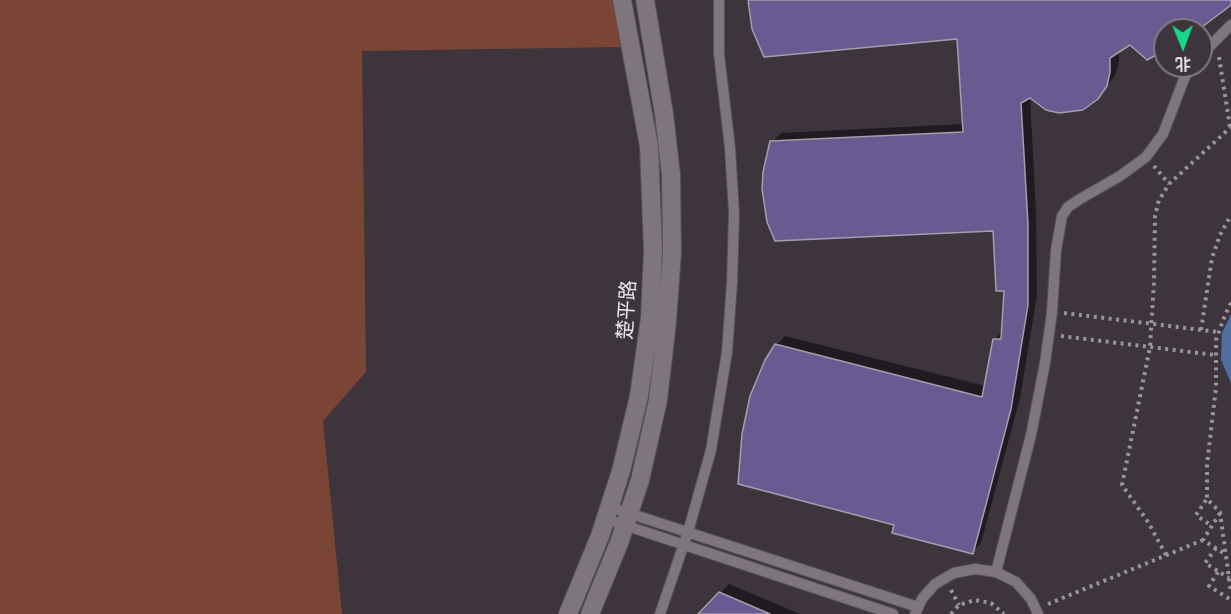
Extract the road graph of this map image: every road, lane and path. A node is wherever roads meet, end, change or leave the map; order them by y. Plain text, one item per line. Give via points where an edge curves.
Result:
1 (622, 0) edge
2 (645, 0) edge
3 (719, 0) edge
4 (1231, 25) edge
5 (1216, 39) junction
6 (1213, 42) edge
7 (1185, 78) edge
8 (1230, 127) edge
9 (1146, 157) junction
10 (1169, 184) junction
11 (1231, 214) edge
12 (1231, 303) edge
13 (1052, 312) junction
14 (1152, 324) junction
15 (1201, 330) junction
16 (1218, 332) junction
17 (1049, 335) junction
18 (1150, 347) junction
19 (1215, 355) junction
20 (1207, 500) junction
21 (1220, 512) junction
22 (608, 513) junction
23 (627, 519) junction
24 (1212, 526) junction
25 (688, 532) junction
26 (1203, 540) junction
27 (684, 545) junction
28 (1215, 548) junction
29 (1226, 554) junction
30 (1166, 555) junction
31 (996, 572) junction
32 (1218, 572) junction
33 (1229, 579) junction
34 (1231, 593) edge
35 (1231, 600) edge
36 (916, 611) edge
37 (1037, 611) edge
38 (568, 614) edge
39 (590, 614) edge
40 (660, 614) edge
41 (893, 614) edge
42 (951, 614) edge
43 (1004, 614) edge

1 - 22 main road, 楚平路 via 650,146 653,250 646,354
2 - 23 main road, 楚平路 via 669,144 672,252 658,400
3 - 25 lane via 719,54 733,202 730,320 711,450
4 - 5 lane
5 - 6 lane
5 - 8 path
7 - 9 lane via 1163,134
8 - 10 path
9 - 10 path
9 - 13 lane via 1068,207 1062,216
10 - 14 path via 1155,216
11 - 15 path via 1212,258
12 - 16 path
13 - 14 path
13 - 17 lane
14 - 15 path
14 - 18 path
15 - 16 path
16 - 19 path
17 - 18 path
17 - 31 lane via 1031,435
18 - 19 path
18 - 30 path via 1122,485
19 - 20 path
20 - 21 path
20 - 24 path via 1196,515
21 - 24 path
21 - 29 path
22 - 23 lane
22 - 38 main road, 楚平路
23 - 25 lane
23 - 27 lane
23 - 39 main road, 楚平路
24 - 26 path
25 - 27 lane
25 - 36 lane
26 - 28 path
26 - 30 path
27 - 40 lane
27 - 41 lane
28 - 29 path
28 - 32 path via 1205,563
29 - 33 path
30 - 37 path
31 - 36 lane via 975,569 954,573 928,591
31 - 37 lane via 1016,582
32 - 33 path
32 - 35 path via 1209,586
33 - 34 path
42 - 43 path via 959,605 975,600 991,603

